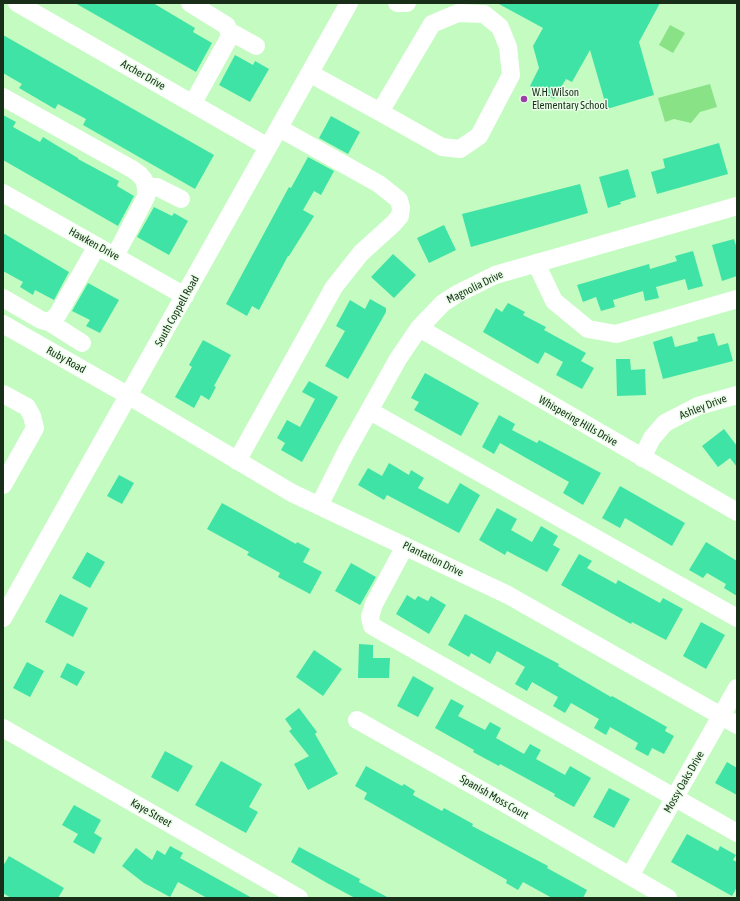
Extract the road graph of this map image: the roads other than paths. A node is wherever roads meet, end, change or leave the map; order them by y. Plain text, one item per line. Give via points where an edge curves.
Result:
1 (17, 3) edge
2 (190, 3) edge
3 (349, 3) edge
4 (397, 3) edge
5 (407, 3) edge
6 (229, 31) junction
7 (256, 46) dead end
8 (310, 73) junction
9 (3, 97) edge
10 (193, 103) junction
11 (380, 112) junction
12 (279, 128) junction
13 (268, 147) junction
14 (146, 187) junction
15 (3, 193) edge
16 (181, 198) dead end
17 (737, 206) edge
18 (97, 246) junction
19 (115, 256) junction
20 (536, 263) junction
21 (185, 296) junction
22 (3, 298) edge
23 (737, 299) edge
24 (49, 322) junction
25 (3, 324) edge
26 (420, 328) junction
27 (82, 343) dead end
28 (3, 394) edge
29 (737, 395) edge
30 (129, 396) junction
31 (370, 412) junction
32 (642, 458) junction
33 (237, 461) junction
34 (3, 485) edge
35 (319, 506) junction
36 (737, 512) edge
37 (405, 546) junction
38 (3, 618) edge
39 (737, 618) edge
40 (737, 688) edge
41 (721, 716) junction
42 (357, 720) dead end
43 (737, 725) edge
44 (3, 728) edge
45 (675, 799) junction
46 (737, 833) edge
47 (630, 876) junction
48 (299, 898) edge
49 (668, 898) edge

1 - 10 street, Archer Drive
2 - 6 street via 227,26
3 - 8 street, South Coppell Road
4 - 5 street
6 - 7 street
6 - 10 street via 228,43
8 - 11 street
8 - 12 street, South Coppell Road
9 - 14 street via 132,169 139,174
10 - 13 street, Archer Drive
11 - 11 street via 442,147 460,149 479,136 511,75 508,47 500,26 484,14 458,13 432,24
12 - 13 street, South Coppell Road
12 - 33 street via 379,184 399,200 400,216 361,254 334,287
13 - 21 street, South Coppell Road
14 - 16 street via 157,187
14 - 19 street via 146,197 142,206
15 - 18 street, Hawken Drive
17 - 20 street, Magnolia Drive
18 - 19 street, Hawken Drive
18 - 24 street via 58,314
19 - 21 street, Hawken Drive
20 - 23 street via 554,301 588,329 616,334
20 - 26 street, Magnolia Drive via 495,274 457,294 443,303
21 - 30 street, South Coppell Road
22 - 24 street
24 - 27 street
25 - 30 street, Ruby Road
26 - 31 street, Magnolia Drive via 398,359
26 - 32 street, Whispering Hills Drive
28 - 34 street via 27,407 34,428
29 - 32 street, Ashley Drive via 698,406 665,423 652,438
30 - 33 street, Plantation Drive
30 - 38 street, South Coppell Road
31 - 35 street, Magnolia Drive via 346,452
31 - 39 street
32 - 36 street, Whispering Hills Drive
33 - 35 street, Plantation Drive
35 - 37 street, Plantation Drive
37 - 41 street, Plantation Drive via 508,595
37 - 45 street via 374,604 370,617 372,626
40 - 41 street, Mossy Oaks Drive
41 - 43 street, Plantation Drive
41 - 45 street, Mossy Oaks Drive
42 - 47 street, Spanish Moss Court
44 - 48 street, Kaye Street
45 - 46 street
45 - 47 street, Mossy Oaks Drive
47 - 49 street, Spanish Moss Court

